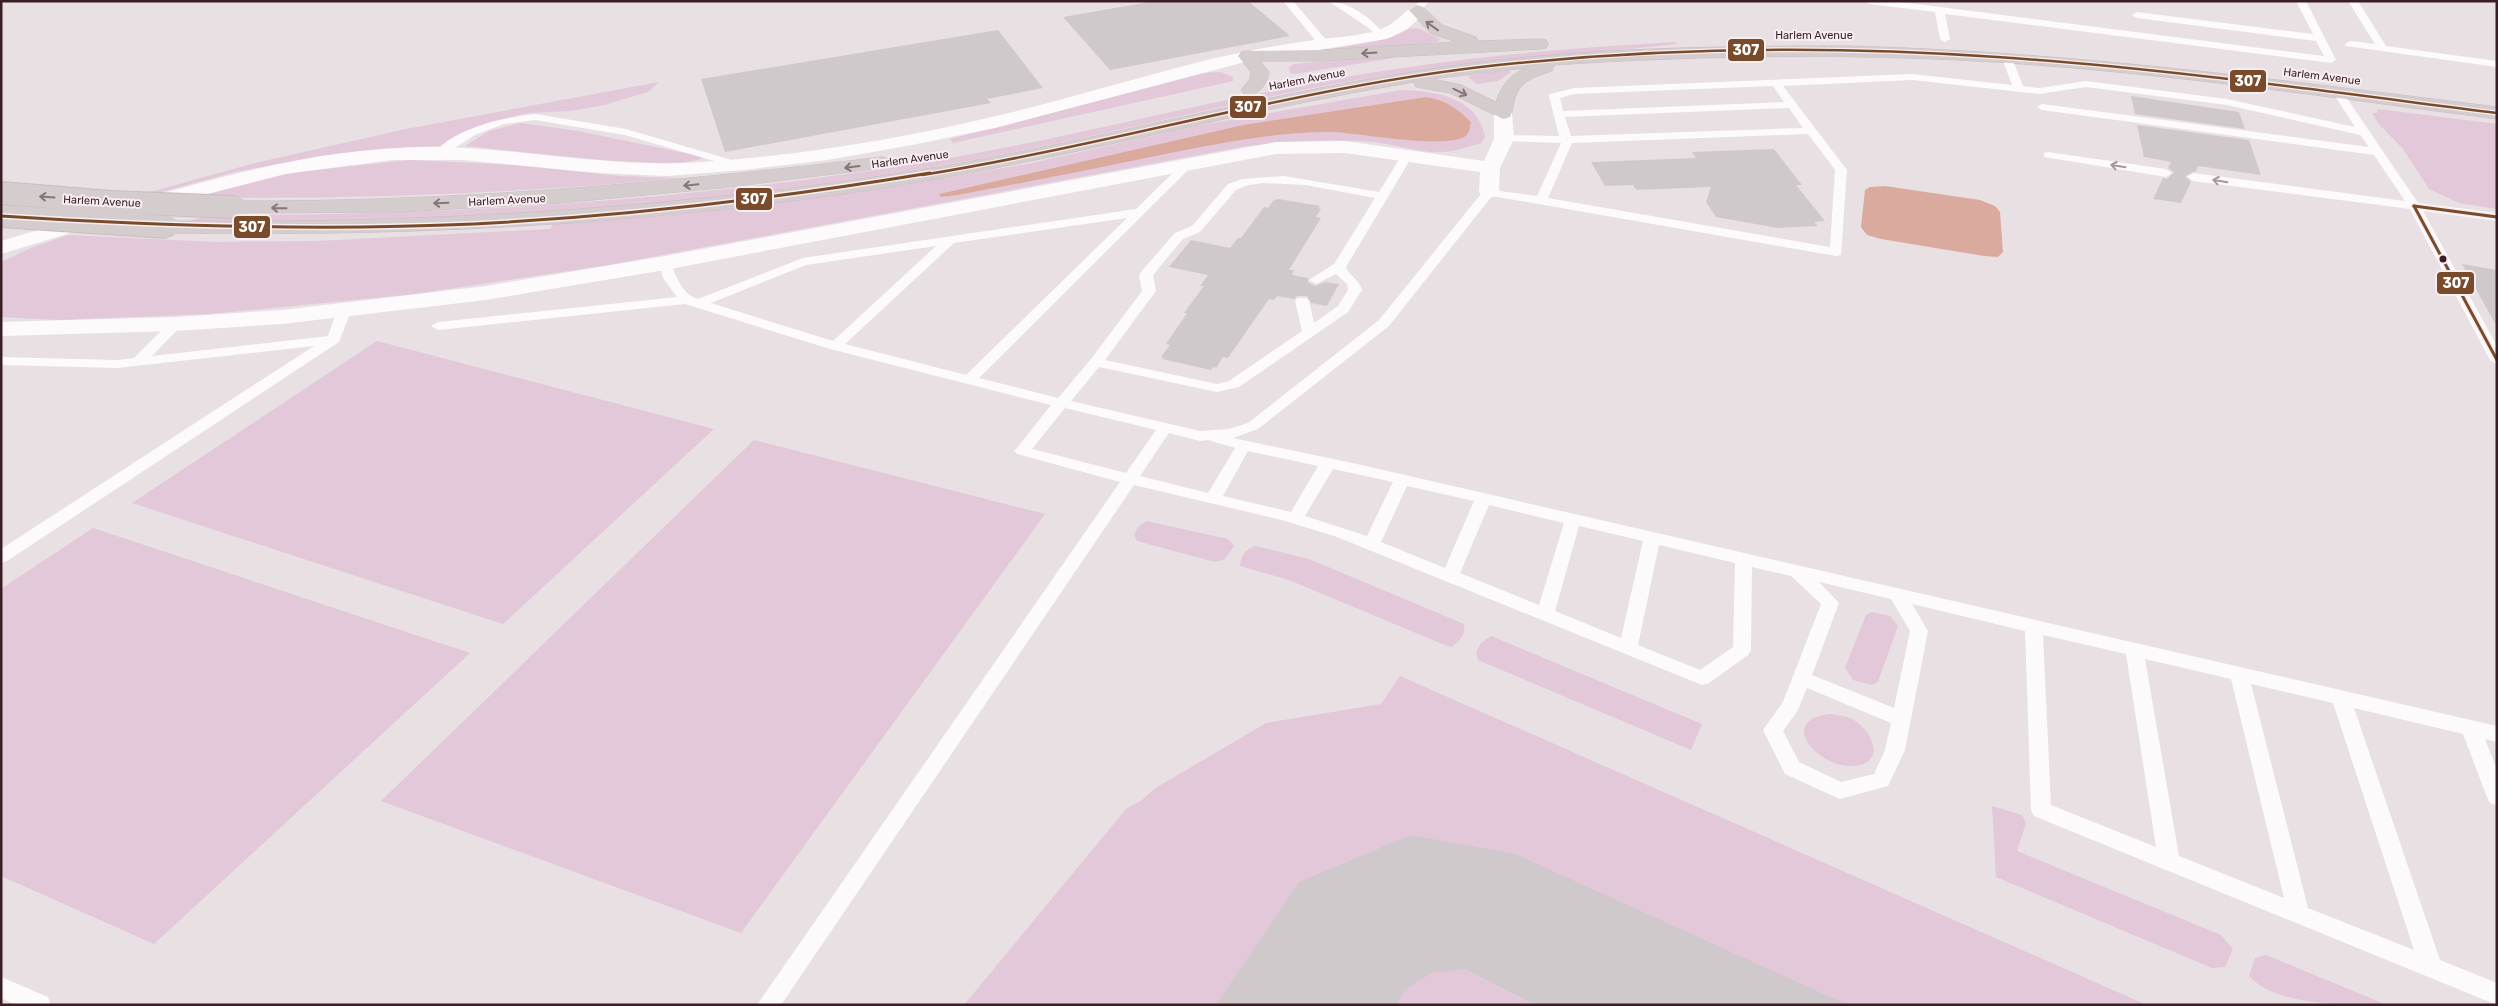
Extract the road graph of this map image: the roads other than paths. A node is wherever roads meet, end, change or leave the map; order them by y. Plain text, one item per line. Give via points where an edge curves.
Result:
1 (1288, 1) edge
2 (1333, 1) edge
3 (1870, 1) edge
4 (2301, 1) edge
5 (2353, 1) edge
6 (1420, 6) edge
7 (1940, 10) junction
8 (2137, 15) dead end
9 (1380, 35) junction
10 (2320, 38) junction
11 (1945, 39) junction
12 (1324, 44) junction
13 (1486, 44) junction
14 (1540, 44) junction
15 (2350, 44) dead end
16 (2383, 49) junction
17 (1247, 56) junction
18 (1586, 58) junction
19 (2007, 58) junction
20 (2497, 64) edge
21 (1344, 71) dead end
22 (1395, 80) junction
23 (1775, 82) junction
24 (1275, 85) dead end
25 (2019, 89) junction
26 (1250, 90) junction
27 (2338, 93) junction
28 (2497, 99) edge
29 (1792, 106) junction
30 (2042, 107) dead end
31 (1503, 113) junction
32 (2497, 113) edge
33 (1559, 114) junction
34 (1811, 131) junction
35 (2364, 132) junction
36 (1504, 138) junction
37 (1566, 140) junction
38 (2380, 152) junction
39 (440, 153) junction
40 (1407, 155) junction
41 (2048, 155) dead end
42 (738, 165) junction
43 (1187, 165) junction
44 (1490, 168) junction
45 (2166, 173) dead end
46 (2193, 177) dead end
47 (1489, 192) junction
48 (1, 193) edge
49 (1382, 196) junction
50 (1541, 200) junction
51 (2414, 206) junction
52 (1140, 212) junction
53 (1, 216) edge
54 (2497, 217) edge
55 (951, 240) junction
56 (1, 248) edge
57 (665, 263) junction
58 (1339, 267) junction
59 (1316, 280) dead end
60 (1302, 301) dead end
61 (692, 302) junction
62 (344, 311) junction
63 (176, 324) junction
64 (438, 326) dead end
65 (1, 329) edge
66 (1310, 332) junction
67 (334, 339) junction
68 (835, 346) junction
69 (2497, 360) edge
70 (1, 361) edge
71 (139, 361) junction
72 (1096, 362) junction
73 (969, 380) junction
74 (1061, 403) junction
75 (1166, 428) junction
76 (1200, 436) junction
77 (1244, 445) junction
78 (1328, 463) junction
79 (1130, 479) junction
80 (1402, 480) junction
81 (1213, 499) junction
82 (1483, 499) junction
83 (1296, 518) junction
84 (1572, 520) junction
85 (1652, 538) junction
86 (1372, 544) junction
87 (1, 556) edge
88 (1744, 559) junction
89 (1797, 572) junction
90 (1450, 576) junction
91 (1897, 594) junction
92 (1545, 614) junction
93 (2034, 626) junction
94 (1628, 648) junction
95 (2134, 649) junction
96 (2239, 673) junction
97 (1801, 678) junction
98 (2341, 698) junction
99 (1901, 719) junction
100 (2470, 728) junction
101 (2497, 734) edge
102 (2497, 797) edge
103 (2169, 862) junction
104 (2299, 915) junction
105 (2431, 968) junction
106 (1, 986) edge
107 (2497, 994) edge
108 (40, 1005) edge
109 (768, 1005) edge

1 - 12 lane
2 - 9 lane
3 - 7 lane
4 - 10 lane
5 - 16 lane
6 - 9 street via 1400,27
13 -> 6 main road via 1444,34 1427,23
7 - 10 lane via 2331,60
7 - 11 lane
8 - 10 lane
9 - 12 street
11 - 14 main road, Harlem Avenue via 1785,34
11 - 28 main road, Harlem Avenue via 2135,54
12 - 17 street
13 - 14 main road
13 -> 17 main road via 1303,58
14 - 21 main road, Harlem Avenue
15 - 16 lane
16 - 20 lane
17 - 26 main road via 1260,72 1259,80
17 - 42 street via 924,138
18 - 19 main road, Harlem Avenue via 1806,51
18 - 22 main road, Harlem Avenue via 1513,63
18 - 31 main road via 1533,70 1521,76 1508,88
19 - 25 lane
19 - 27 main road, Harlem Avenue via 2206,76
22 -> 31 main road via 1456,89
22 - 53 main road, Harlem Avenue, bridge via 1257,105 951,170 780,196 599,214 412,227 264,230 167,228
23 - 25 lane via 1912,77
23 - 29 lane
23 - 33 lane via 1574,91 1554,96
24 - 26 main road, Harlem Avenue
25 - 35 lane via 2039,91 2086,84 2150,91 2227,102
26 -> 48 main road, Harlem Avenue, bridge via 933,156 783,176 600,194 354,207 235,207
27 - 32 main road, Harlem Avenue
27 - 35 lane
29 - 33 lane
29 - 34 lane
30 - 38 lane
31 - 36 street
33 - 37 lane
34 - 37 lane
34 - 50 lane via 1841,170 1836,252
35 - 38 lane
36 - 37 lane
36 - 44 street
37 - 50 lane
38 - 51 lane
39 - 42 street via 626,170
39 - 42 lane via 470,133 494,124 535,117 626,132
39 - 56 street via 344,159 257,174
40 - 43 street via 1345,147 1276,148
40 - 44 street
40 - 49 lane
45 -> 41 lane
43 - 52 lane
43 - 57 street
44 - 47 street
51 -> 46 lane
47 - 50 lane
47 - 76 lane via 1384,324 1253,426 1231,434
49 - 58 lane
49 - 72 lane via 1274,178 1252,178 1240,182 1196,229 1179,236 1146,275 1149,291
51 - 54 lane
51 - 69 lane
52 - 55 lane
52 - 73 lane
55 - 61 lane via 804,262
55 - 68 lane
57 - 61 lane via 670,278
57 - 62 street via 486,293
58 - 59 lane
58 - 66 lane via 1342,274 1353,282 1354,290 1343,309
60 - 66 lane
61 - 64 lane
61 - 68 lane
62 - 63 street
62 - 67 lane
63 - 65 street
63 - 71 lane
66 - 72 lane via 1234,384 1217,388
67 - 71 lane
67 - 87 lane
68 - 73 lane
70 - 71 lane via 117,364
72 - 74 lane
73 - 74 lane
74 - 75 lane
74 - 79 lane via 1022,451
75 - 76 lane
75 - 79 lane
76 - 77 lane
77 - 78 lane
77 - 81 lane
78 - 80 lane
78 - 83 lane
79 - 81 lane
79 - 109 lane
80 - 82 lane
80 - 86 lane
81 - 83 lane
82 - 84 lane
82 - 90 lane
83 - 86 lane
84 - 85 lane
84 - 92 lane
85 - 88 lane
85 - 94 lane
86 - 90 lane
88 - 89 lane
88 - 94 lane via 1742,650 1702,678
89 - 91 lane
89 - 97 lane via 1830,604
90 - 92 lane
91 - 93 lane
91 - 99 lane via 1919,631
92 - 94 lane
93 - 95 lane
93 - 103 lane via 2041,810
95 - 96 lane
95 - 103 lane
96 - 98 lane
96 - 104 lane
97 - 99 lane
97 - 99 lane via 1790,705 1773,730 1792,768 1840,791 1881,780 1895,750
98 - 100 lane
98 - 105 lane
100 - 101 lane
100 - 102 lane
103 - 104 lane
104 - 105 lane
105 - 107 lane
106 - 108 lane

